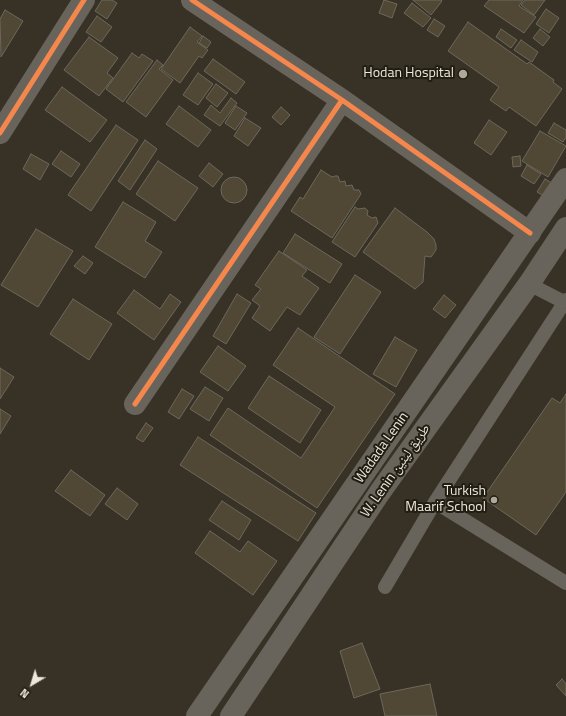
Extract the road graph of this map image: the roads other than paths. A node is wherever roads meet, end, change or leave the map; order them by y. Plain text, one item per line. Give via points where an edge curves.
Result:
1 (84, 0) edge
2 (192, 0) edge
3 (342, 100) junction
4 (0, 133) edge
5 (566, 179) edge
6 (566, 228) edge
7 (530, 233) junction
8 (530, 284) junction
9 (565, 301) edge
10 (135, 404) dead end
11 (435, 502) junction
12 (566, 583) edge
13 (385, 587) dead end
14 (197, 716) edge
15 (231, 716) edge

1 - 4 main road
2 - 3 main road
3 - 7 main road
3 - 10 main road
5 - 7 main road, Wadada Lenin
6 - 8 main road, W. Lenin طريق لينين
7 - 14 main road, Wadada Lenin
8 - 9 lane
8 - 15 main road, W. Lenin طريق لينين via 380,492
9 - 11 lane
11 - 12 lane
11 - 13 lane

